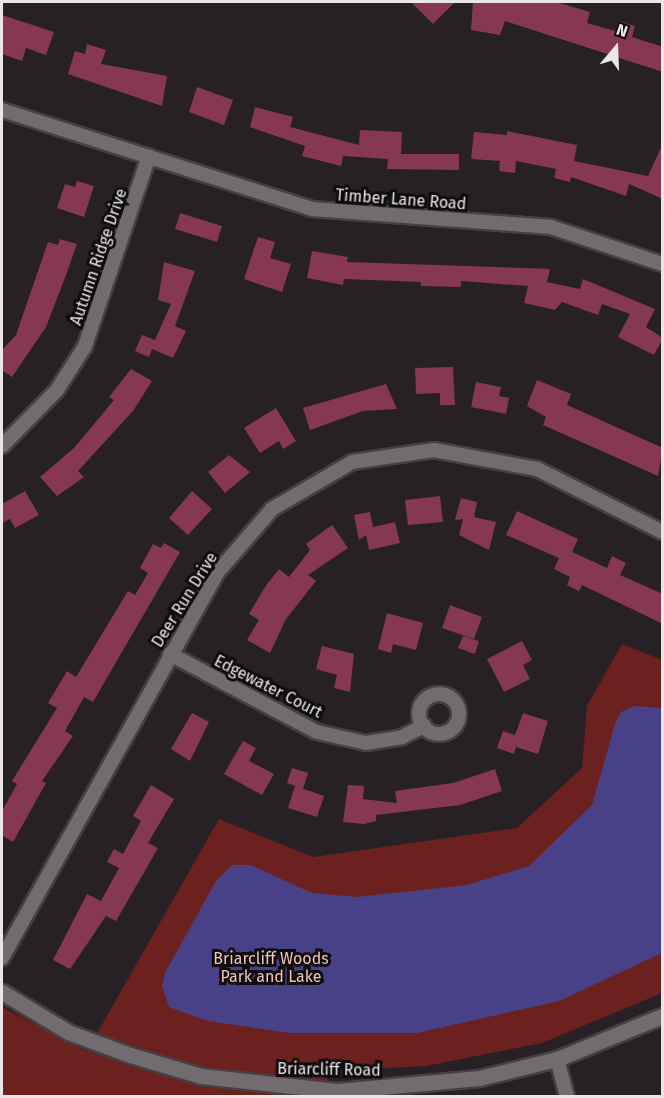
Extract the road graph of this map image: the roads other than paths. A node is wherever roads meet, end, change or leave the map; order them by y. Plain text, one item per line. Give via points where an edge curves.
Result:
1 (2, 110) edge
2 (149, 156) junction
3 (663, 264) edge
4 (2, 446) edge
5 (663, 532) edge
6 (170, 654) junction
7 (424, 726) dead end
8 (2, 958) edge
9 (2, 992) edge
10 (663, 1016) edge
11 (556, 1059) junction
12 (567, 1096) edge

1 - 2 street, Timber Lane Road
2 - 3 street, Timber Lane Road via 312,209 551,227
2 - 4 street, Autumn Ridge Drive via 85,346 57,390
5 - 6 street, Deer Run Drive via 537,469 504,459 435,450 352,462 272,509 217,573
6 - 7 street, Edgewater Court via 317,732 366,743 402,737
6 - 8 street, Deer Run Drive
9 - 11 street, Briarcliff Road via 68,1032 130,1055 201,1076 268,1086 412,1088
10 - 11 street, Briarcliff Road
11 - 12 street

